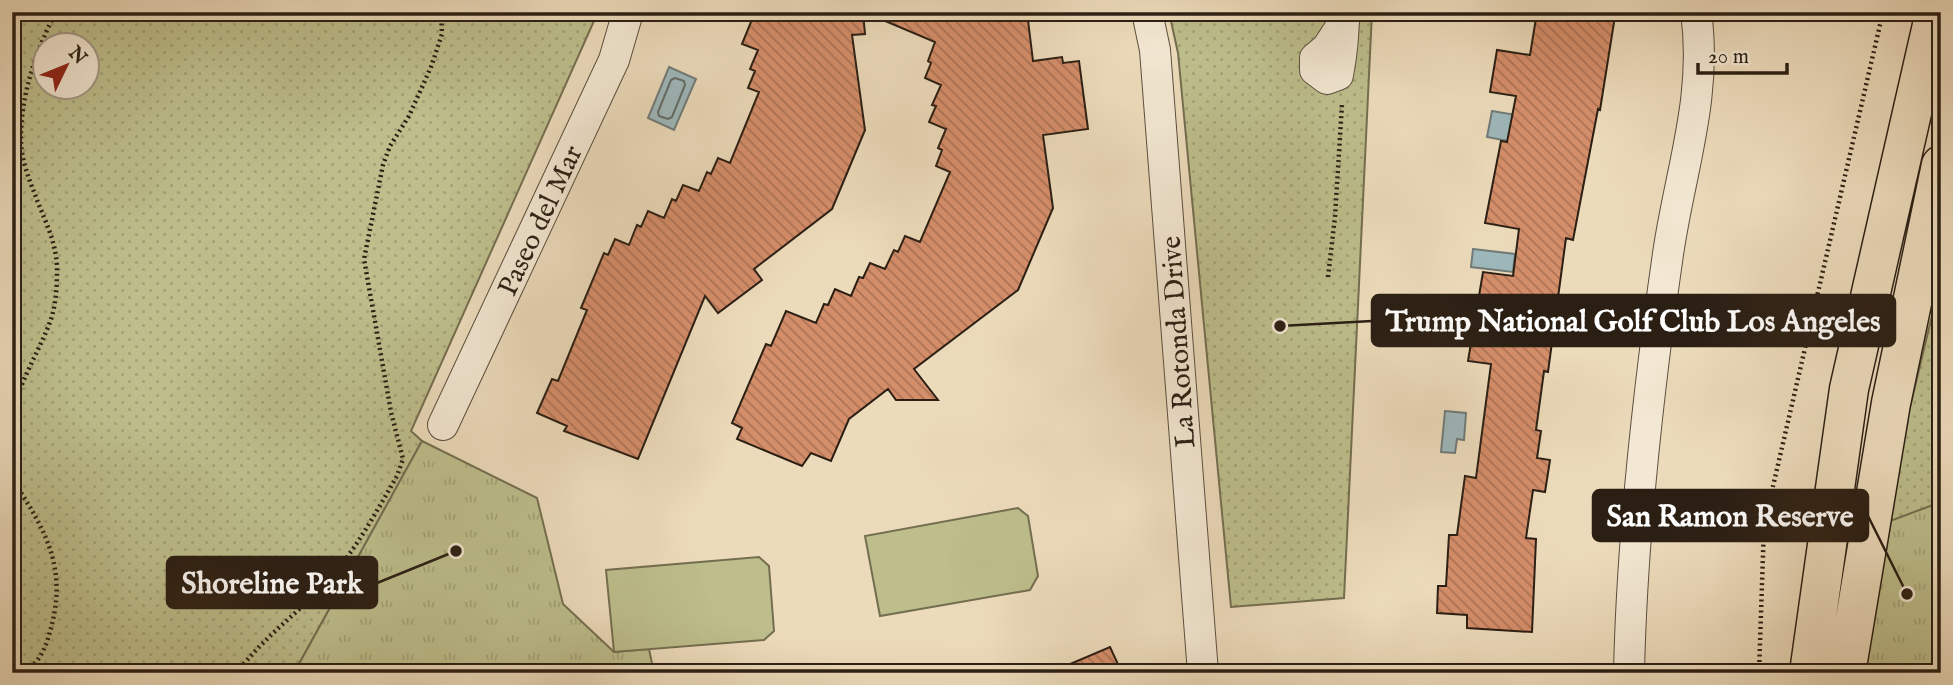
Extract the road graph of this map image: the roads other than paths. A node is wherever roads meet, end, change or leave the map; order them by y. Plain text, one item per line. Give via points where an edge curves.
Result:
1 (628, 12) edge
2 (1147, 12) edge
3 (1696, 12) edge
4 (1935, 12) edge
5 (1344, 17) edge
6 (1338, 75) road end
7 (1941, 165) edge
8 (443, 425) dead end
9 (1203, 673) edge
10 (1629, 673) edge
11 (1809, 673) edge
12 (1846, 673) edge

1 - 8 street, Paseo del Mar via 614,60
2 - 9 street, La Rotonda Drive via 1155,50
3 - 10 street via 1698,97 1669,242 1651,372 1630,609
4 - 11 main road via 1849,389
5 - 6 street
7 - 12 main road via 1891,403

